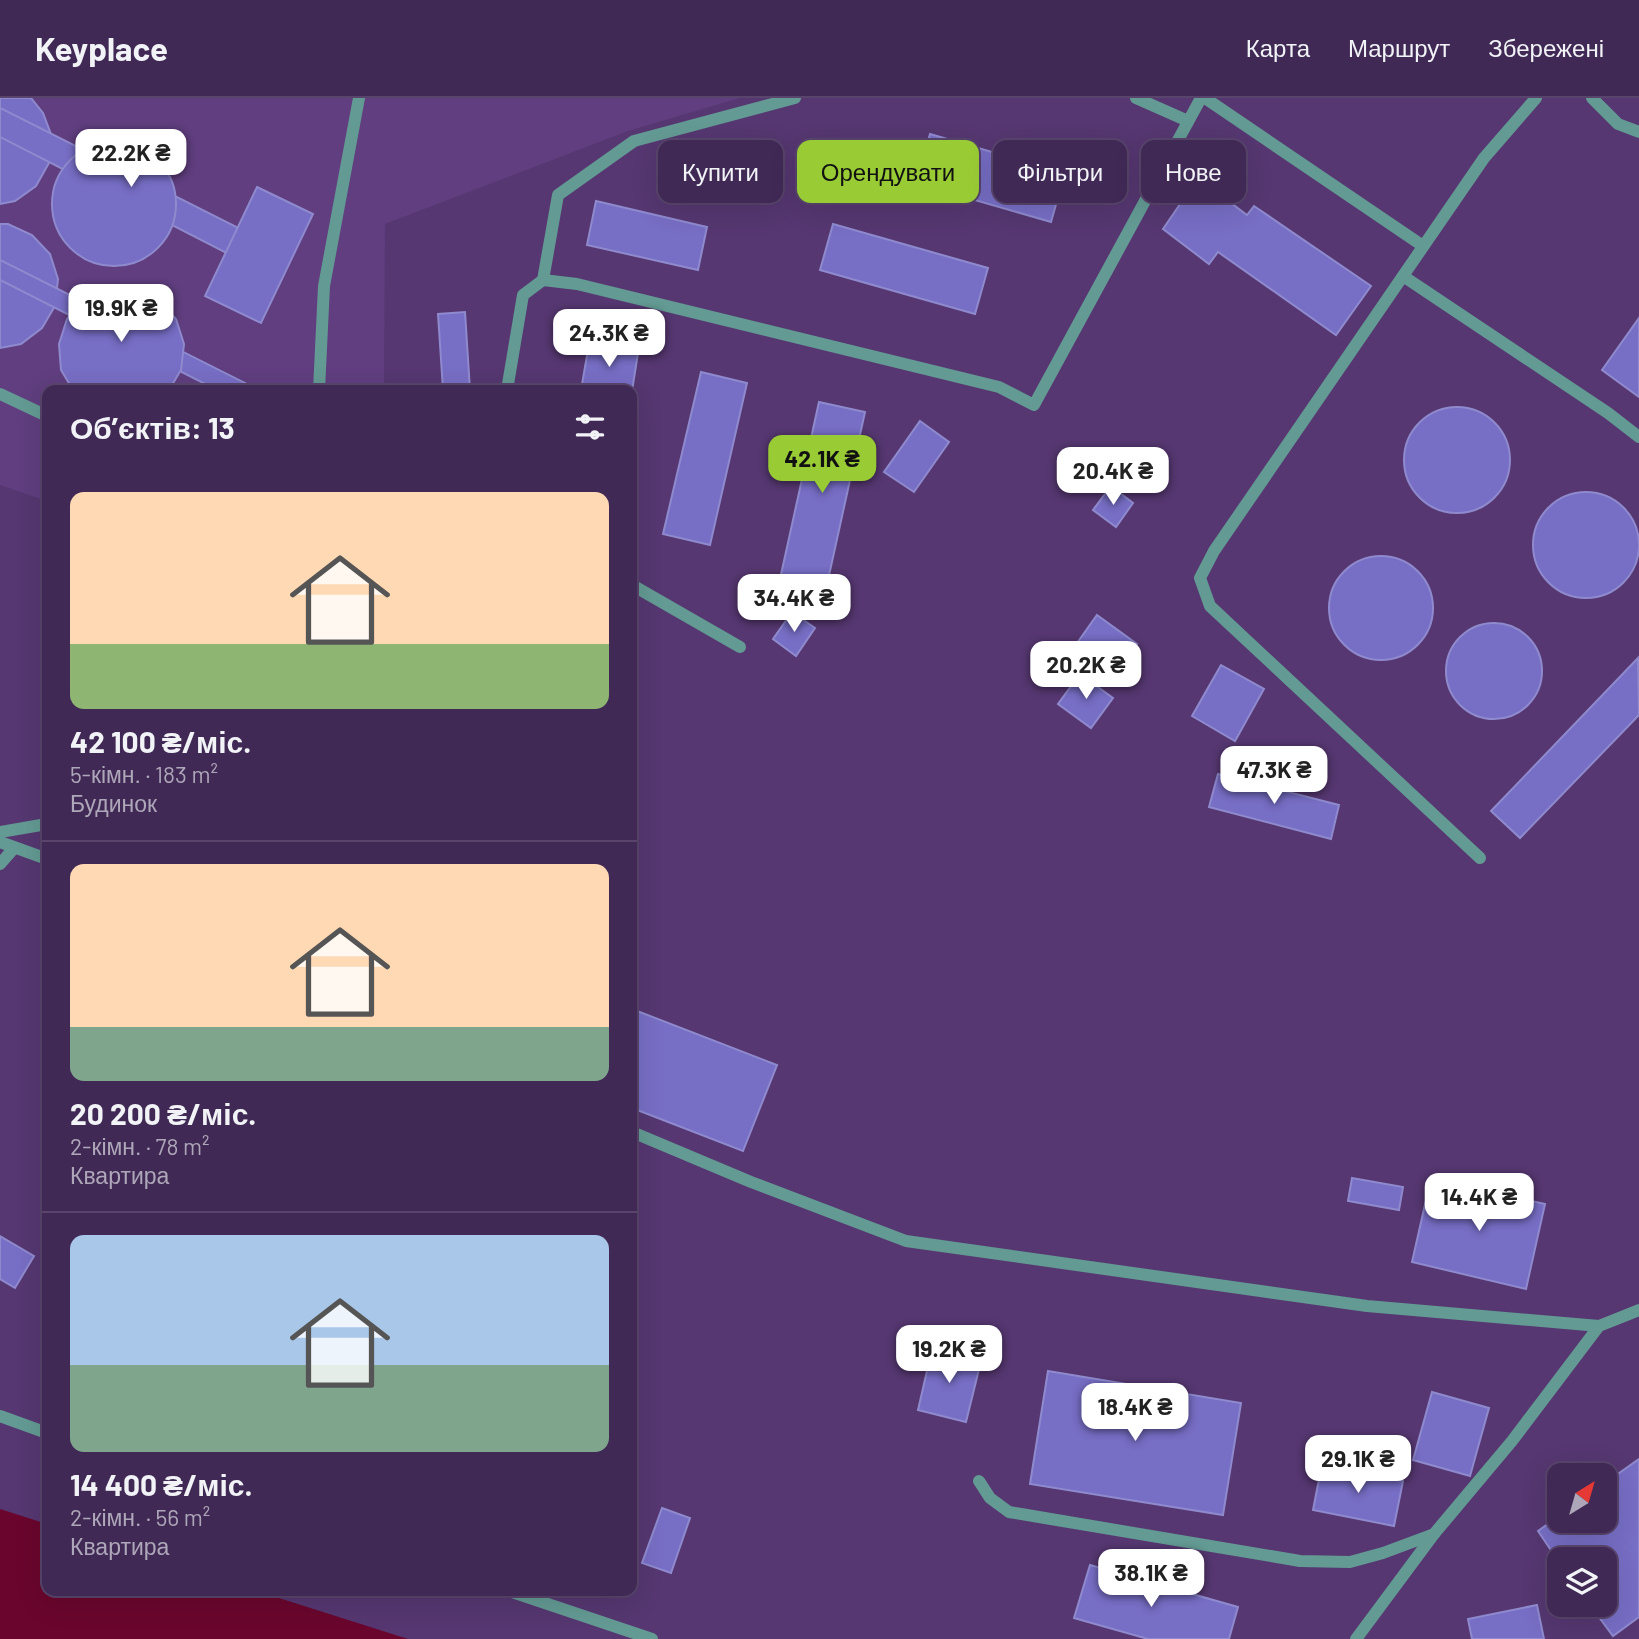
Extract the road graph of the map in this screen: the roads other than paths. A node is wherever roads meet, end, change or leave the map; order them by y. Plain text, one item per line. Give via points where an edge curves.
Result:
1 (359, 98) edge
2 (795, 98) edge
3 (1136, 98) edge
4 (1203, 98) edge
5 (1536, 98) edge
6 (1592, 98) edge
7 (1188, 121) junction
8 (1639, 132) edge
9 (1423, 247) junction
10 (1403, 276) junction
11 (543, 280) junction
12 (319, 385) edge
13 (507, 385) edge
14 (0, 394) edge
15 (42, 414) edge
16 (1639, 437) edge
17 (637, 588) edge
18 (740, 648) dead end
19 (42, 825) edge
20 (0, 832) edge
21 (0, 842) edge
22 (15, 848) junction
23 (42, 857) edge
24 (1480, 858) dead end
25 (0, 864) edge
26 (637, 1134) edge
27 (1639, 1310) edge
28 (1599, 1326) junction
29 (0, 1416) edge
30 (42, 1431) edge
31 (979, 1481) dead end
32 (1434, 1534) junction
33 (524, 1596) edge
34 (652, 1639) edge
35 (1356, 1639) edge

1 - 12 street via 324,286
2 - 11 street via 634,141 558,195
3 - 7 street
4 - 7 street
4 - 9 street
5 - 9 street via 1484,158
6 - 8 street via 1618,124
7 - 11 street via 1034,405 999,387 577,284
9 - 10 street
10 - 16 street
10 - 24 street via 1200,578 1210,606
11 - 13 street via 523,295
14 - 15 street
17 - 18 street
19 - 20 street
21 - 22 street
22 - 23 street
22 - 25 street
26 - 28 street via 906,1241 1367,1306
27 - 28 street
28 - 32 street
29 - 30 street
31 - 32 street via 990,1498 1009,1512 1300,1560 1350,1562
32 - 35 street
33 - 34 street

